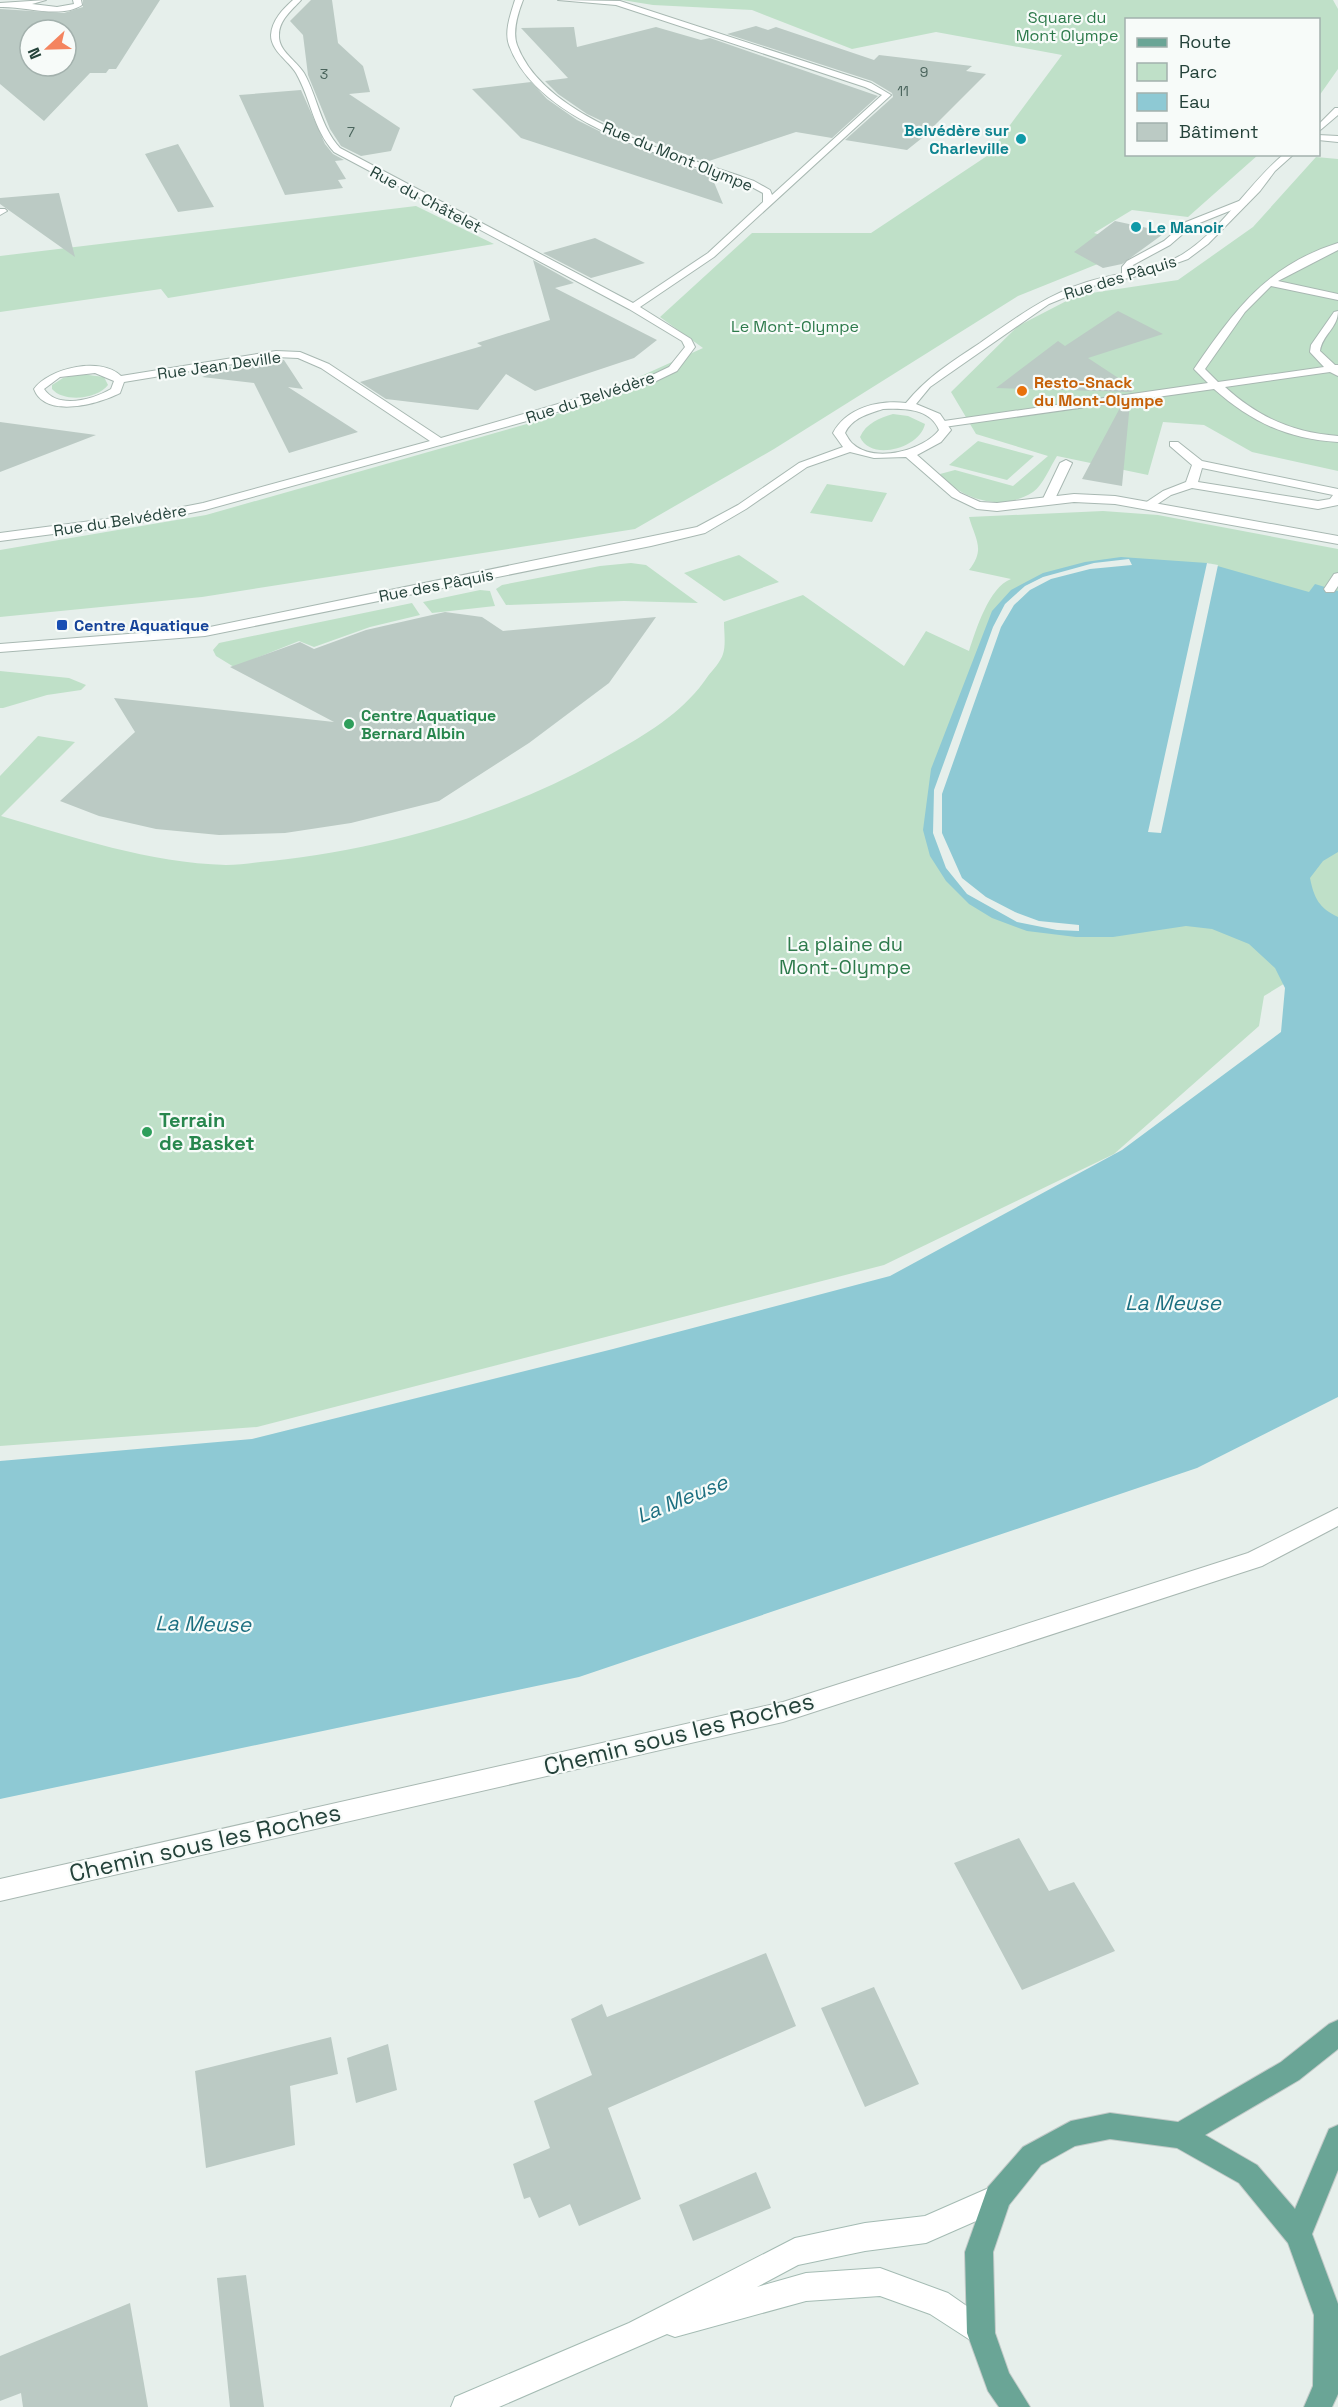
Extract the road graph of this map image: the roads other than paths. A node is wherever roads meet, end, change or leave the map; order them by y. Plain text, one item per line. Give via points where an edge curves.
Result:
1 (42, 0) edge
2 (77, 0) edge
3 (297, 0) edge
4 (519, 0) edge
5 (562, 0) edge
6 (22, 4) junction
7 (0, 5) edge
8 (1338, 110) edge
9 (1320, 128) edge
10 (1320, 137) edge
11 (1338, 139) edge
12 (1288, 156) edge
13 (1244, 202) junction
14 (768, 203) junction
15 (1338, 246) edge
16 (1127, 276) junction
17 (1271, 283) junction
18 (1338, 297) edge
19 (633, 307) junction
20 (1338, 314) edge
21 (1336, 370) edge
22 (119, 380) junction
23 (1215, 386) junction
24 (909, 406) junction
25 (944, 424) junction
26 (1338, 439) edge
27 (439, 442) junction
28 (1174, 444) dead end
29 (850, 448) junction
30 (908, 453) junction
31 (1066, 463) dead end
32 (1198, 464) junction
33 (1191, 484) junction
34 (1338, 492) edge
35 (1338, 496) edge
36 (1047, 503) junction
37 (1149, 505) junction
38 (0, 537) edge
39 (1338, 540) edge
40 (1338, 577) edge
41 (1330, 589) dead end
42 (0, 648) edge
43 (1338, 1515) edge
44 (0, 1890) edge
45 (1338, 2033) edge
46 (1180, 2135) junction
47 (1338, 2138) edge
48 (998, 2197) junction
49 (1298, 2234) junction
50 (981, 2332) junction
51 (639, 2333) junction
52 (465, 2407) edge
53 (1016, 2407) edge
54 (1318, 2407) edge

1 - 6 street
2 - 6 street via 78,5 62,10
3 - 19 street, Rue du Châtelet via 279,18 275,36 282,52 298,70 320,127 337,150
4 - 14 street, Rue du Mont Olympe via 512,43 535,83 588,120 751,183 767,192
5 - 14 street via 617,3 868,85 887,95
6 - 7 street
8 - 9 street
10 - 11 street
12 - 13 street, Rue des Pâquis
13 - 16 street, Rue des Pâquis via 1185,257
13 - 16 street via 1189,224 1167,243 1130,263
14 - 19 street via 711,255
15 - 17 street
16 - 24 street, Rue des Pâquis via 1090,284 1044,302 926,385
17 - 18 street
17 - 23 street via 1236,316 1199,369
19 - 27 street, Rue du Belvédère via 687,339 690,347 673,369 648,381
20 - 21 street via 1315,352
21 - 23 street
22 - 22 street via 106,372 82,370 49,379 39,389 47,399 83,402 116,391
22 - 27 street, Rue Jean Deville via 276,354 300,355 325,366
23 - 25 street
23 - 26 street via 1267,425
24 - 25 street via 930,413
24 - 29 street via 882,406 852,417 839,433
25 - 30 street via 945,430 937,442
27 - 38 street, Rue du Belvédère via 205,506
28 - 32 street
29 - 30 street via 887,457
29 - 42 street, Rue des Pâquis via 803,465 701,530 651,542 205,632
30 - 36 street via 956,495 977,505
31 - 36 street
32 - 33 street
32 - 34 street
33 - 35 street via 1318,505 1334,502
33 - 37 street
36 - 37 street via 1074,498
37 - 39 street
40 - 41 street
43 - 44 street, Chemin sous les Roches via 1256,1560 783,1713
45 - 46 main road via 1290,2071
46 - 48 main road via 1110,2126 1071,2134 1032,2156
46 - 49 main road via 1248,2174
47 - 49 main road
48 - 50 main road via 979,2252
48 - 51 street via 926,2229 795,2252
49 - 54 main road via 1328,2315 1327,2386
50 - 51 street via 938,2303 879,2282 806,2287
50 - 53 main road via 998,2381
51 - 52 street

